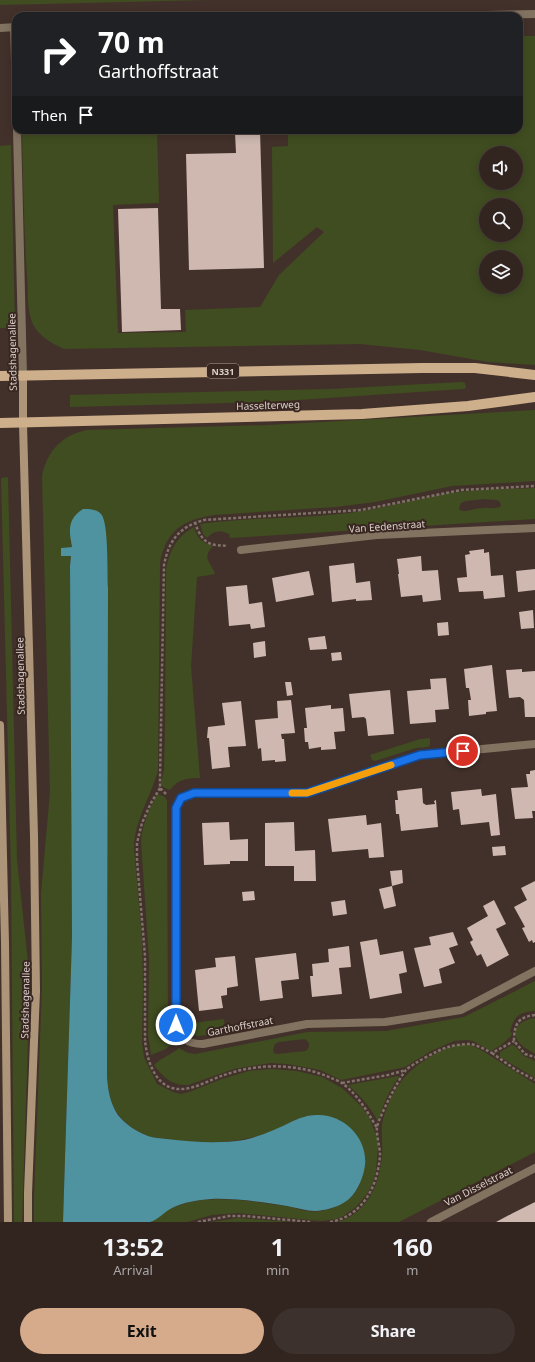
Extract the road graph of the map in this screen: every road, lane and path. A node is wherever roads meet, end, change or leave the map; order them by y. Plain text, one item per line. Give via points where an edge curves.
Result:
1 (523, 14) edge
2 (535, 14) edge
3 (12, 27) edge
4 (0, 28) edge
5 (17, 134) edge
6 (535, 375) edge
7 (0, 376) edge
8 (23, 376) junction
9 (535, 397) edge
10 (0, 423) edge
11 (23, 424) junction
12 (535, 486) edge
13 (195, 522) junction
14 (535, 528) edge
15 (241, 550) joint
16 (0, 725) edge
17 (535, 744) edge
18 (160, 788) junction
19 (180, 801) junction
20 (535, 971) edge
21 (535, 1015) edge
22 (514, 1040) junction
23 (492, 1053) junction
24 (535, 1057) edge
25 (406, 1070) junction
26 (535, 1080) edge
27 (341, 1083) junction
28 (377, 1128) junction
29 (535, 1168) edge
30 (8, 1222) edge
31 (28, 1222) edge
32 (198, 1222) edge
33 (311, 1222) edge
34 (330, 1222) edge
35 (431, 1222) edge

1 - 2 street
3 - 4 street
5 - 8 street, Stadshagenallee
6 - 8 main road, N331 via 475,368 422,368
7 - 8 main road, N331
8 - 11 main road, Stadshagenallee
9 - 11 main road, Hasselterweg via 468,406 362,414
10 - 11 main road, Hasselterweg
11 - 31 main road, Stadshagenallee via 36,991
12 - 13 path via 461,490 361,510
13 - 15 path via 198,532 208,542
13 - 18 path via 171,542 164,565
14 - 15 street, Van Eedenstraat via 377,536
16 - 30 main road, Stadshagenallee
17 - 19 street via 420,755 307,793 194,793 181,798
18 - 19 path via 173,799
18 - 27 path via 142,823 137,843 145,956 145,1041 153,1069 167,1086 174,1089 190,1088 226,1074 267,1066 304,1069 324,1074
19 - 20 street, Garthoffstraat via 176,808 176,1025 183,1039 194,1044 202,1044 307,1024 386,1022 461,1010
21 - 22 path via 520,1019 514,1032
22 - 23 path
22 - 24 path via 525,1054
23 - 25 path via 470,1044 448,1047
23 - 26 path
25 - 27 path
25 - 28 path via 391,1094
27 - 28 path via 362,1103
28 - 34 path via 380,1154 373,1187 355,1211
29 - 35 street, Van Disselstraat
32 - 33 path via 221,1217 245,1216

